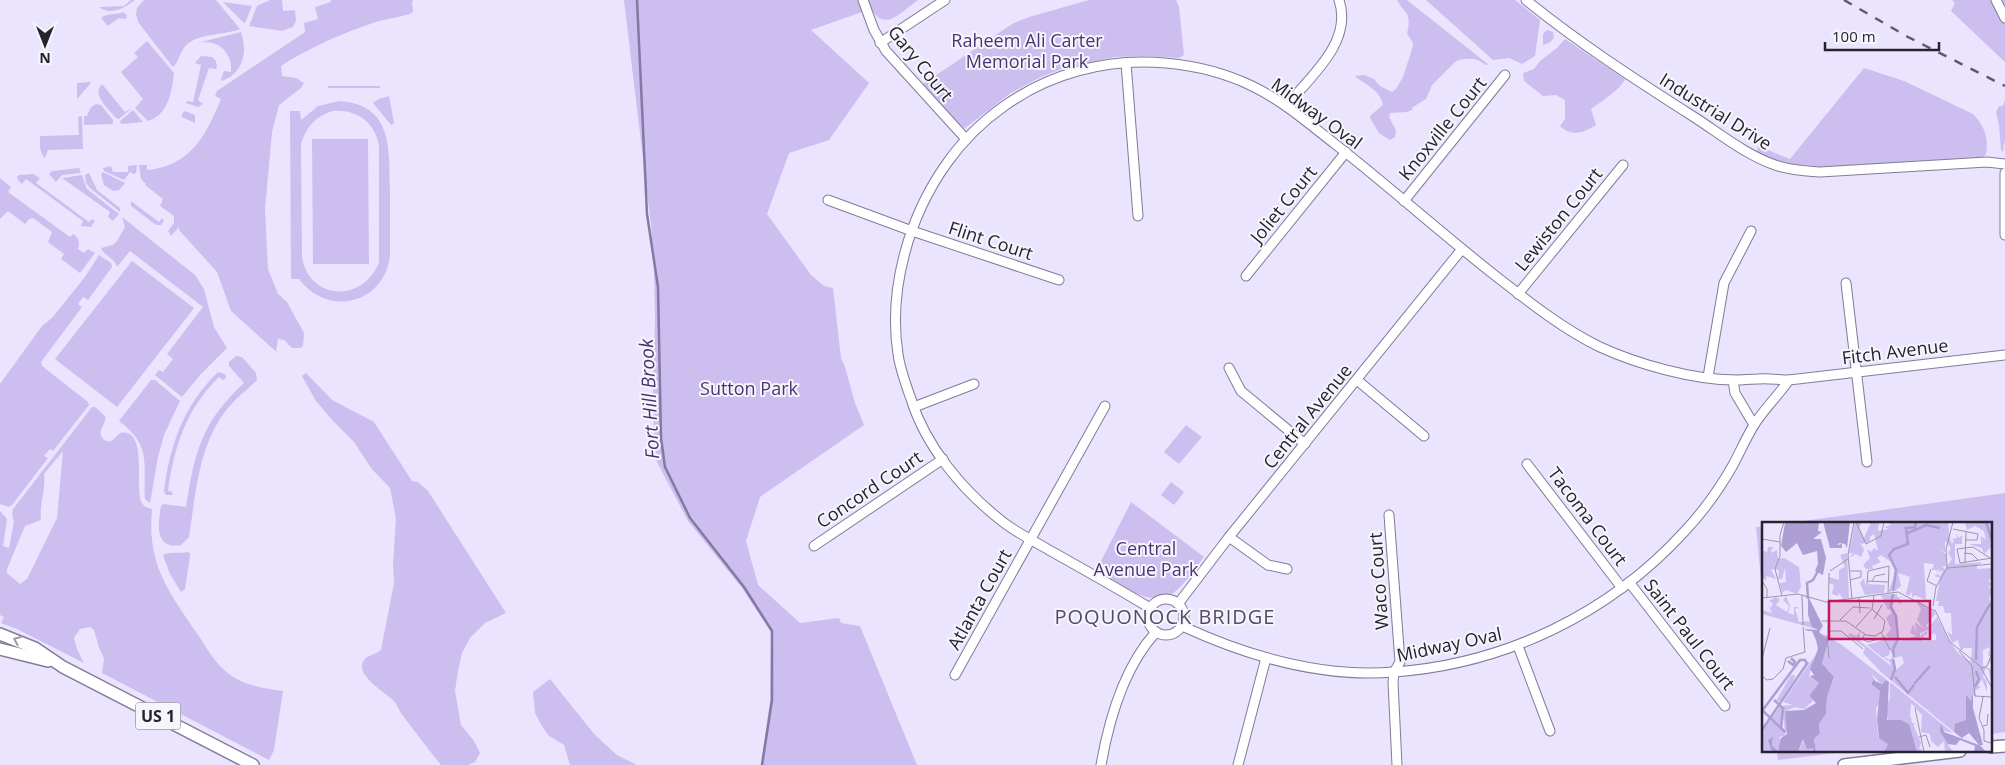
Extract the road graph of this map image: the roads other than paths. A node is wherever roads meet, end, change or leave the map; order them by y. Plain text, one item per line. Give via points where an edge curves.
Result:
1 (863, 0) edge
2 (944, 0) edge
3 (1338, 0) edge
4 (1526, 0) edge
5 (1996, 0) edge
6 (2005, 18) edge
7 (880, 42) junction
8 (1126, 63) junction
9 (1505, 75) dead end
10 (1286, 106) junction
11 (965, 138) junction
12 (1346, 152) junction
13 (2005, 164) edge
14 (1623, 165) dead end
15 (2005, 173) edge
16 (828, 200) dead end
17 (1404, 201) junction
18 (1138, 216) dead end
19 (912, 231) junction
20 (1751, 231) dead end
21 (2005, 234) edge
22 (1462, 250) junction
23 (1246, 276) dead end
24 (1060, 280) dead end
25 (1846, 283) dead end
26 (1518, 294) junction
27 (2005, 355) edge
28 (1230, 368) dead end
29 (1856, 371) junction
30 (1708, 377) junction
31 (1357, 380) junction
32 (1733, 380) junction
33 (1789, 380) junction
34 (974, 384) dead end
35 (1105, 406) dead end
36 (914, 408) junction
37 (1754, 426) junction
38 (1424, 436) dead end
39 (1305, 444) junction
40 (943, 459) junction
41 (1868, 462) dead end
42 (1527, 464) dead end
43 (1389, 515) dead end
44 (1229, 537) junction
45 (1031, 539) junction
46 (814, 546) dead end
47 (1287, 569) dead end
48 (1625, 585) junction
49 (1178, 604) junction
50 (1150, 608) junction
51 (1182, 626) junction
52 (1156, 632) junction
53 (0, 634) edge
54 (1518, 646) junction
55 (0, 649) edge
56 (1266, 658) junction
57 (63, 666) junction
58 (1394, 672) junction
59 (955, 675) dead end
60 (1725, 706) dead end
61 (1550, 732) dead end
62 (2005, 746) edge
63 (1992, 747) edge
64 (1952, 752) edge
65 (253, 765) edge
66 (1101, 765) edge
67 (1238, 765) edge
68 (1397, 765) edge
69 (1844, 765) edge

1 - 7 street, Gary Court
2 - 7 street
3 - 10 street via 1342,18 1338,40
4 - 13 street, Industrial Drive via 1608,62 1775,165 1820,172 1987,162
5 - 6 street
7 - 11 street, Gary Court
8 - 10 street, Midway Oval via 1176,65 1218,73 1250,85
8 - 11 street, Midway Oval via 1082,69 1041,84 999,109
8 - 18 street
9 - 17 street, Knoxville Court
10 - 12 street, Midway Oval
11 - 19 street, Midway Oval via 940,172
12 - 17 street, Midway Oval
12 - 23 street, Joliet Court
14 - 26 street, Lewiston Court
15 - 21 street
16 - 19 street, Flint Court
17 - 22 street, Midway Oval
19 - 24 street, Flint Court
19 - 36 street, Midway Oval via 901,269 896,325 898,356
20 - 30 street via 1724,283
22 - 26 street, Midway Oval
22 - 31 street, Central Avenue
25 - 29 street
26 - 30 street, Midway Oval via 1598,346 1670,371
27 - 29 street, Fitch Avenue
28 - 39 street via 1240,391
29 - 33 street, Fitch Avenue
29 - 41 street
30 - 32 street, Midway Oval
31 - 38 street
31 - 39 street, Central Avenue
32 - 33 street, Midway Oval
32 - 37 street via 1735,393
33 - 37 street, Midway Oval
34 - 36 street
35 - 45 street, Atlanta Court
36 - 40 street, Midway Oval
37 - 48 street, Midway Oval via 1732,467 1685,532
39 - 44 street, Central Avenue
40 - 45 street, Midway Oval via 979,502 1006,525
40 - 46 street, Concord Court
42 - 48 street, Tacoma Court
43 - 58 street, Waco Court via 1400,662
44 - 47 street via 1268,565
44 - 49 street, Central Avenue
45 - 50 street, Midway Oval
45 - 59 street, Atlanta Court
48 - 54 street, Midway Oval via 1575,619
48 - 60 street, Saint Paul Court
49 - 50 street via 1163,599
49 - 51 street via 1184,615
50 - 52 street via 1149,623
51 - 52 street via 1171,634
51 - 56 street, Midway Oval
52 - 66 street via 1127,677 1111,722
57 -> 53 main road, US 1 via 34,648
54 - 58 street, Midway Oval via 1474,659
54 - 61 street
55 - 57 main road, US 1
56 - 58 street, Midway Oval via 1308,667
56 - 67 street
57 - 65 main road, US 1
58 - 68 street, Waco Court
62 - 63 main road
64 - 69 main road

